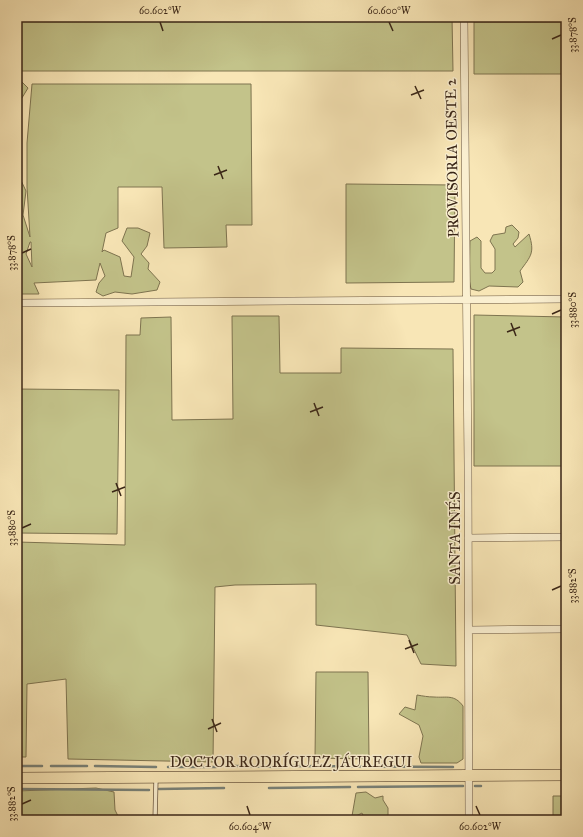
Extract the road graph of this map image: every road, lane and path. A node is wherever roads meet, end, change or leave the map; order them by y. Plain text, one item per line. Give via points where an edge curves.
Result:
1 (464, 17) edge
2 (566, 299) edge
3 (466, 300) junction
4 (17, 303) edge
5 (566, 537) edge
6 (468, 538) junction
7 (566, 629) edge
8 (469, 630) junction
9 (469, 775) junction
10 (566, 775) edge
11 (17, 778) edge
12 (156, 778) junction
13 (155, 820) edge
14 (469, 820) edge

1 - 3 street, PROVISORIA OESTE 2
2 - 3 street
3 - 4 street
3 - 6 street, SANTA INÉS
5 - 6 street
6 - 8 street, SANTA INÉS
7 - 8 street
8 - 9 street, SANTA INÉS
9 - 10 main road, DOCTOR RODRÍGUEZ JÁUREGUI
9 - 12 main road, DOCTOR RODRÍGUEZ JÁUREGUI
9 - 14 street, SANTA INÉS
11 - 12 main road, DOCTOR RODRÍGUEZ JÁUREGUI
12 - 13 lane

